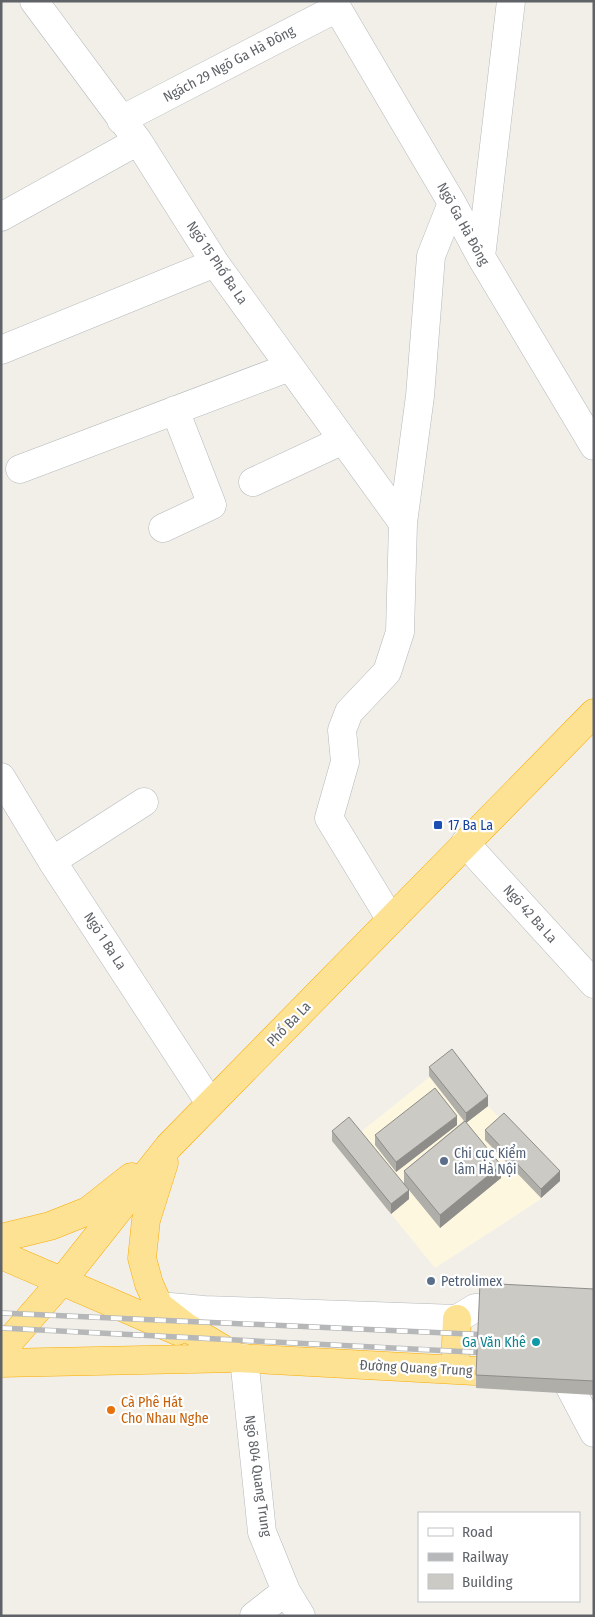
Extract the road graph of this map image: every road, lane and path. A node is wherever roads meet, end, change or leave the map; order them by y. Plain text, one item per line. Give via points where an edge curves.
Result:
1 (34, 1) edge
2 (511, 1) edge
3 (335, 5) edge
4 (121, 120) junction
5 (138, 142) junction
6 (452, 203) junction
7 (1, 217) edge
8 (481, 257) junction
9 (215, 263) junction
10 (1, 350) edge
11 (290, 367) junction
12 (175, 410) junction
13 (343, 440) junction
14 (594, 446) edge
15 (20, 469) dead end
16 (253, 482) dead end
17 (403, 523) junction
18 (163, 528) dead end
19 (594, 713) edge
20 (1, 777) edge
21 (144, 802) dead end
22 (465, 843) junction
23 (52, 861) junction
24 (391, 920) junction
25 (594, 984) edge
26 (210, 1103) junction
27 (169, 1146) junction
28 (1, 1238) edge
29 (1, 1254) edge
30 (62, 1281) junction
31 (158, 1306) junction
32 (594, 1313) edge
33 (457, 1319) junction
34 (1, 1352) edge
35 (241, 1358) junction
36 (1, 1364) edge
37 (454, 1370) junction
38 (547, 1375) junction
39 (594, 1378) edge
40 (594, 1433) edge
41 (286, 1591) junction
42 (254, 1616) edge
43 (301, 1616) edge

1 - 4 street, Ngõ 15 Phố Ba La
2 - 8 street
3 - 4 street, Ngách 29 Ngõ Ga Hà Đông
3 - 6 street, Ngõ Ga Hà Đông
4 - 5 street, Ngõ 15 Phố Ba La
5 - 7 street
5 - 9 street, Ngõ 15 Phố Ba La
6 - 8 street, Ngõ Ga Hà Đông
6 - 17 street via 431,256 420,396
8 - 14 street, Ngõ Ga Hà Đông
9 - 10 street
9 - 11 street, Ngõ 15 Phố Ba La
11 - 12 street
11 - 13 street, Ngõ 15 Phố Ba La
12 - 15 street
12 - 18 street via 212,504
13 - 16 street
13 - 17 street, Ngõ 15 Phố Ba La
17 - 24 street via 400,632 387,672 349,712 342,730 345,762 329,818
19 - 22 highway, Phố Ba La
20 - 23 street, Ngõ 1 Ba La
21 - 23 street
22 - 24 highway, Phố Ba La
22 - 25 street, Ngõ 42 Ba La
23 - 26 street, Ngõ 1 Ba La
24 - 26 highway, Phố Ba La
26 - 27 highway, Phố Ba La
27 - 28 highway via 88,1211 50,1226
27 - 30 highway, Phố Ba La
27 - 31 highway via 146,1220 142,1258
29 - 30 highway, Đường Quang Trung
30 - 34 highway, Phố Ba La
30 - 35 highway, Đường Quang Trung
31 - 33 street
31 - 35 highway via 186,1327
32 - 33 street via 475,1308
33 - 37 highway
35 - 36 highway, Đường Quang Trung
35 - 37 highway, Đường Quang Trung
35 - 41 street, Ngõ 804 Quang Trung via 262,1532
37 - 38 highway, Đường Quang Trung
38 - 39 highway, Đường Quang Trung
38 - 40 street
41 - 42 street
41 - 43 street, Ngõ 804 Quang Trung

